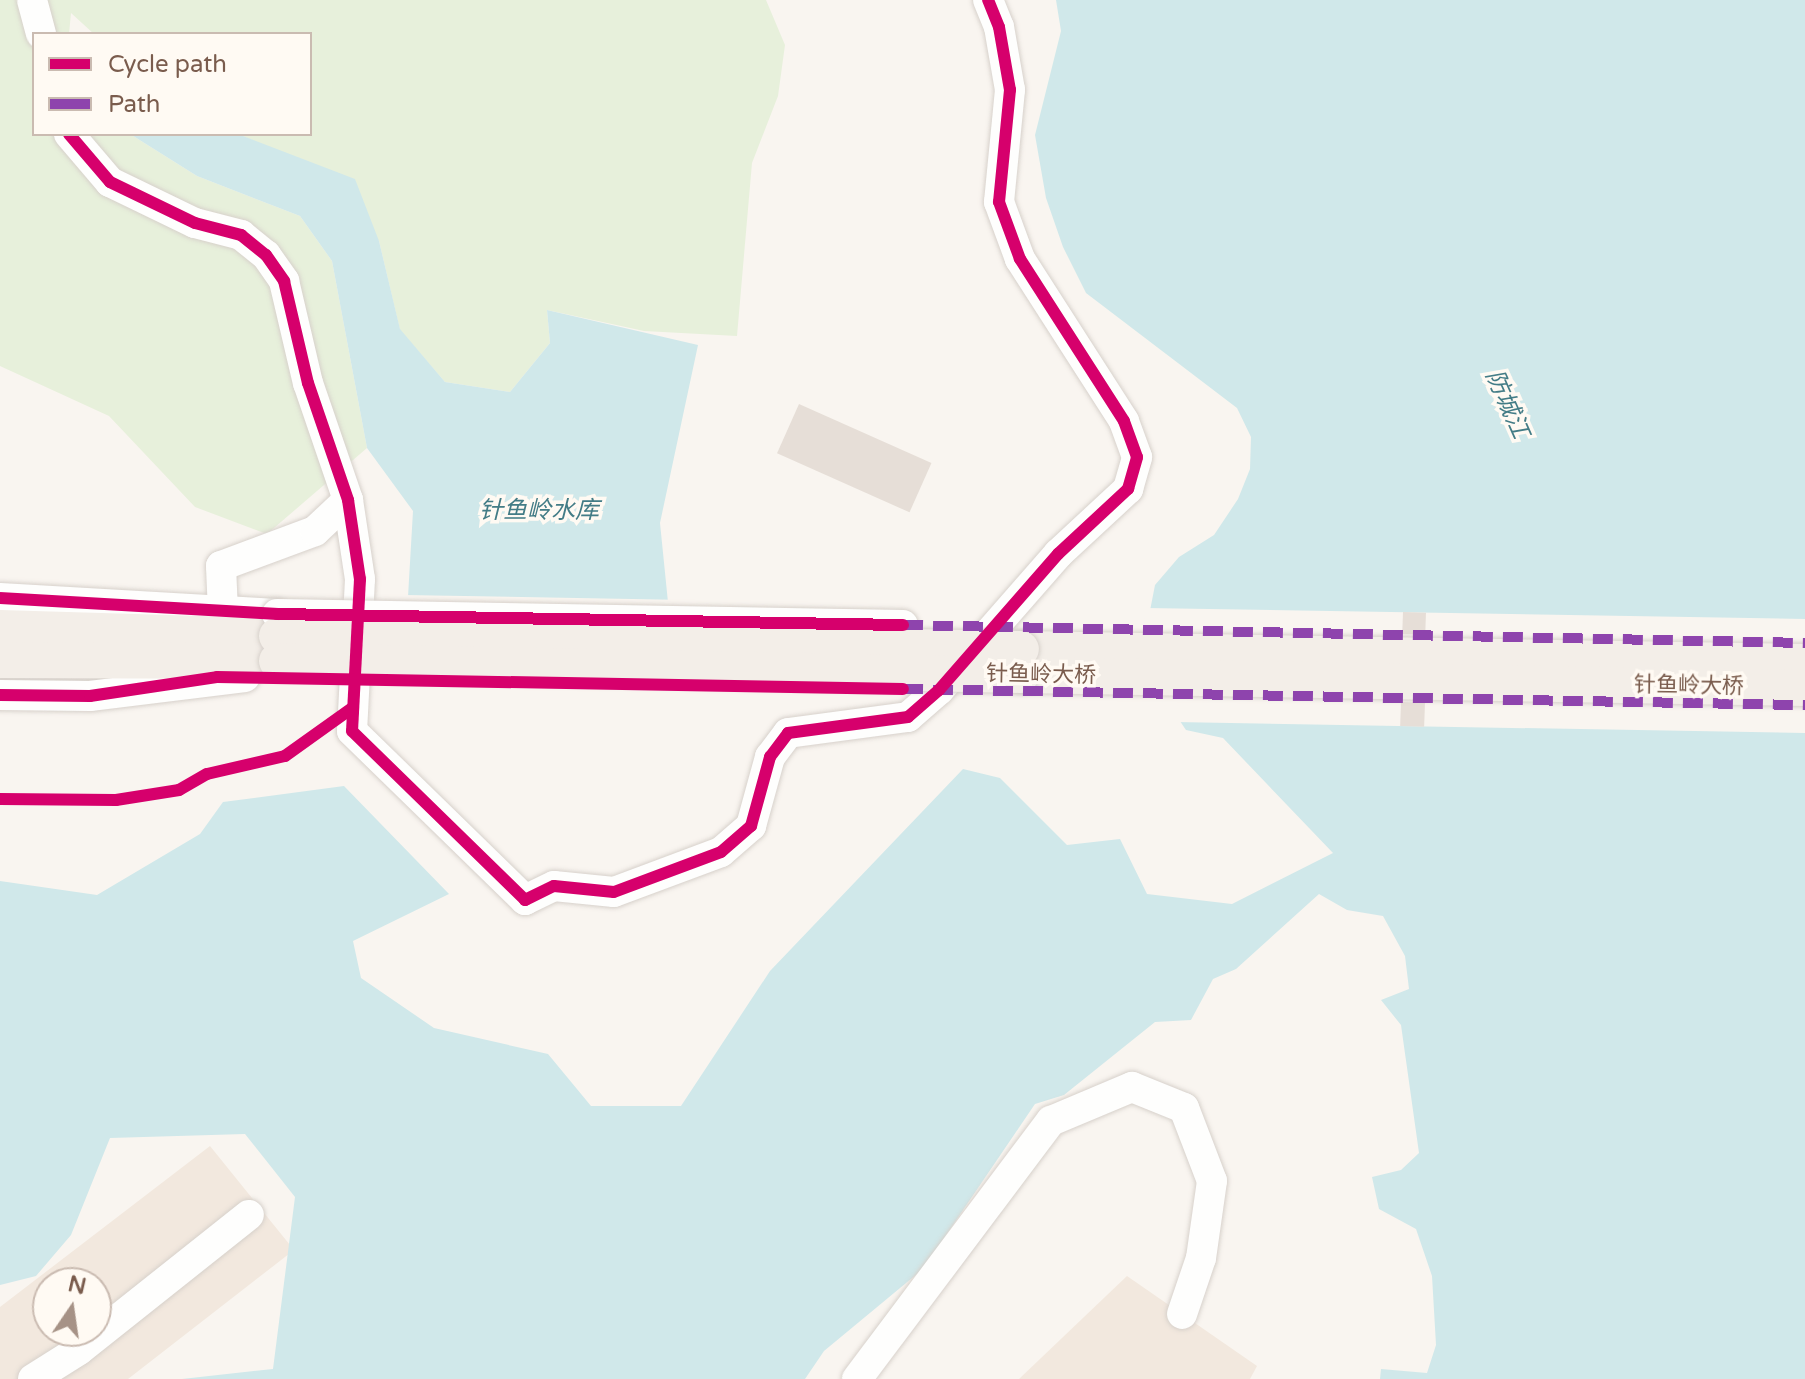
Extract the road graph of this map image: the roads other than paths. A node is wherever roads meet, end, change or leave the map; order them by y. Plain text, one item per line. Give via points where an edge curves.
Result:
1 (32, 0) edge
2 (988, 0) edge
3 (40, 32) edge
4 (71, 136) edge
5 (348, 500) junction
6 (0, 598) edge
7 (223, 612) junction
8 (903, 625) dead end
9 (0, 628) edge
10 (277, 647) junction
11 (0, 660) edge
12 (1805, 662) edge
13 (1805, 688) edge
14 (903, 689) dead end
15 (0, 695) edge
16 (249, 1215) dead end
17 (1182, 1314) dead end
18 (33, 1379) edge
19 (857, 1379) edge

1 - 3 street
2 - 5 street via 999,27 1010,90 999,202 1020,259 1102,379 1137,457 1128,489 1058,554 939,690 908,717 788,733 770,757 751,826 721,852 614,892 554,886 525,900 352,731 360,579
4 - 5 street via 110,182 195,223 241,235 276,268
5 - 7 street via 315,531 221,566
6 - 7 street
7 - 10 street
8 - 10 street, bridge
9 - 10 main road
10 - 11 main road
10 - 12 main road, 针鱼岭大桥, bridge
10 - 13 main road, 针鱼岭大桥, bridge
10 - 14 street
10 - 15 street via 217,677 90,696
16 - 18 street via 79,1350
17 - 19 street via 1201,1258 1212,1181 1184,1108 1132,1087 1051,1121

